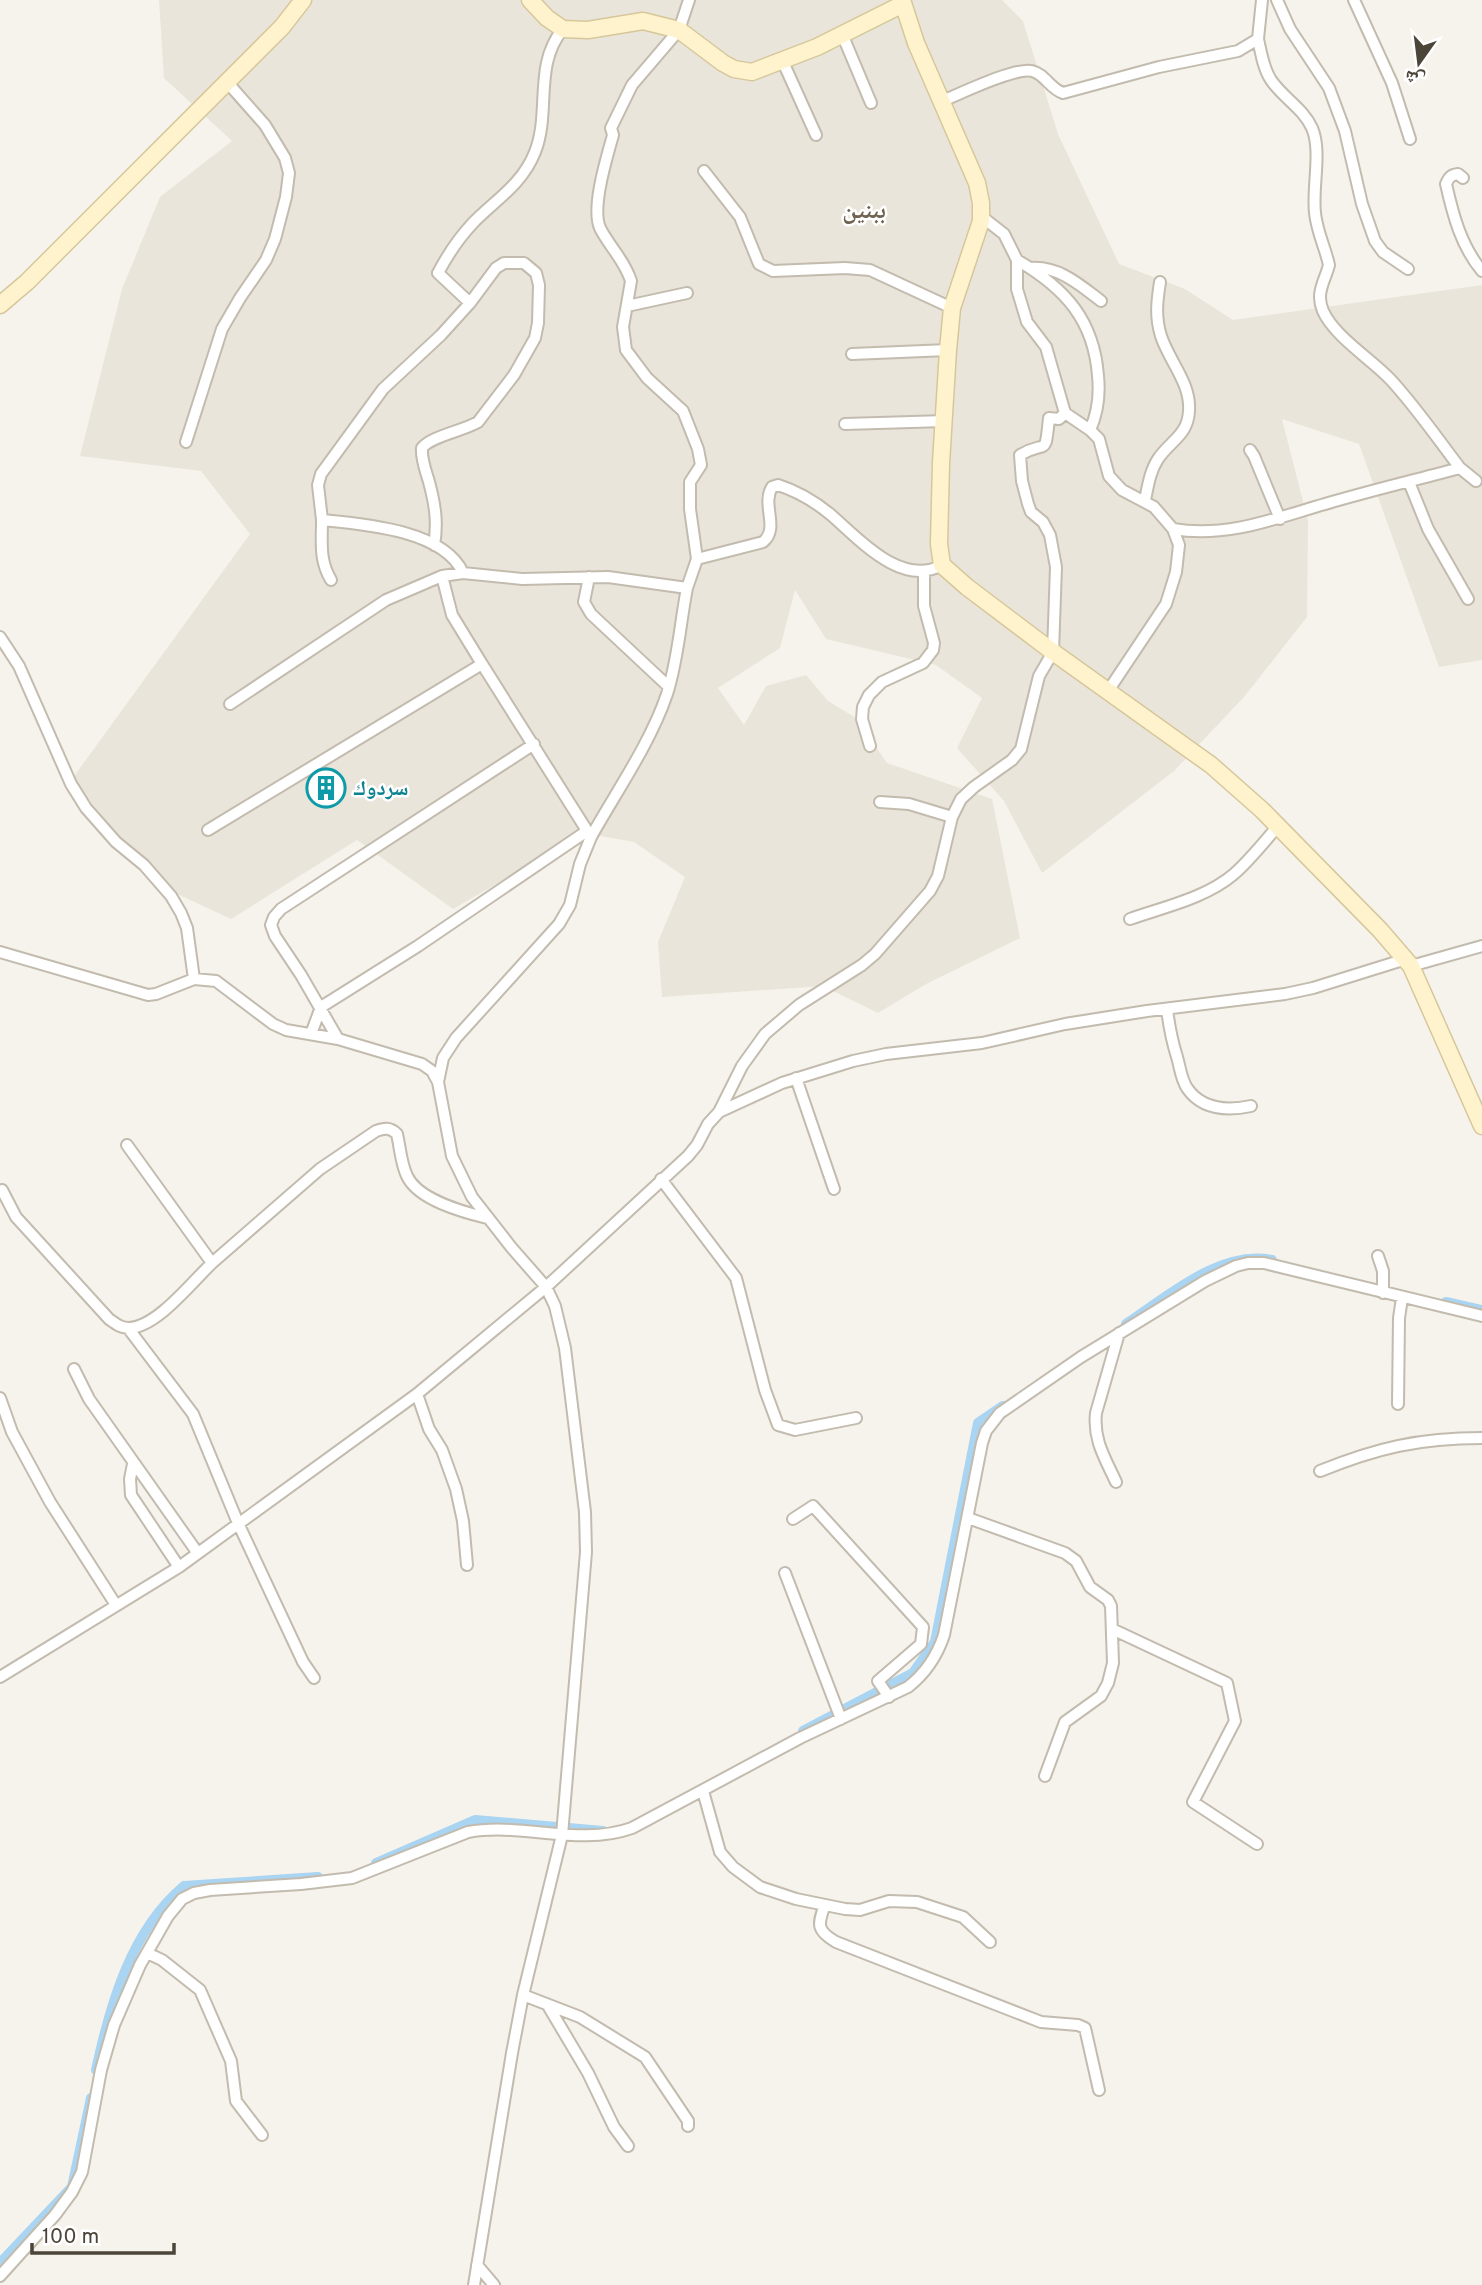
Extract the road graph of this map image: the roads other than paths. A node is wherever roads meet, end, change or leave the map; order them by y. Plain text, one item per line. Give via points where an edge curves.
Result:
1 (303, 0) edge
2 (530, 0) edge
3 (689, 0) edge
4 (1262, 0) edge
5 (1277, 0) edge
6 (1354, 0) edge
7 (902, 2) edge
8 (563, 29) junction
9 (679, 30) junction
10 (842, 34) junction
11 (1258, 39) junction
12 (783, 62) junction
13 (227, 82) junction
14 (942, 101) junction
15 (871, 103) dead end
16 (816, 135) dead end
17 (1410, 139) dead end
18 (704, 171) dead end
19 (1463, 178) dead end
20 (981, 216) junction
21 (1017, 260) junction
22 (1031, 268) junction
23 (1408, 269) dead end
24 (1482, 271) edge
25 (1160, 282) dead end
26 (687, 293) dead end
27 (1101, 301) dead end
28 (470, 303) junction
29 (0, 305) edge
30 (626, 306) junction
31 (952, 308) junction
32 (948, 350) junction
33 (852, 354) dead end
34 (1065, 413) junction
35 (945, 421) junction
36 (845, 424) dead end
37 (1090, 430) junction
38 (186, 442) dead end
39 (1250, 450) dead end
40 (1460, 468) junction
41 (1409, 482) junction
42 (1480, 484) edge
43 (1144, 500) junction
44 (1280, 519) junction
45 (322, 520) junction
46 (1173, 529) junction
47 (434, 545) junction
48 (697, 559) junction
49 (942, 565) junction
50 (924, 571) junction
51 (463, 573) junction
52 (442, 576) junction
53 (589, 577) junction
54 (331, 580) dead end
55 (687, 588) junction
56 (1468, 599) dead end
57 (0, 637) edge
58 (1053, 652) junction
59 (482, 664) junction
60 (669, 687) junction
61 (1108, 691) junction
62 (230, 704) dead end
63 (534, 744) junction
64 (870, 746) dead end
65 (880, 802) dead end
66 (951, 817) junction
67 (1278, 826) junction
68 (208, 830) dead end
69 (589, 834) junction
70 (1130, 919) dead end
71 (1482, 946) edge
72 (0, 952) edge
73 (1408, 962) junction
74 (194, 979) junction
75 (321, 1007) junction
76 (1167, 1009) junction
77 (312, 1034) junction
78 (338, 1039) junction
79 (796, 1078) junction
80 (438, 1082) junction
81 (1251, 1106) dead end
82 (719, 1112) junction
83 (1482, 1126) edge
84 (127, 1145) dead end
85 (661, 1179) junction
86 (834, 1189) dead end
87 (2, 1190) edge
88 (487, 1218) junction
89 (1378, 1256) dead end
90 (212, 1263) junction
91 (546, 1287) junction
92 (1382, 1293) junction
93 (1402, 1297) junction
94 (1482, 1317) edge
95 (128, 1328) junction
96 (1119, 1334) junction
97 (74, 1369) dead end
98 (417, 1394) junction
99 (0, 1398) edge
100 (1398, 1404) dead end
101 (856, 1418) dead end
102 (1482, 1438) edge
103 (134, 1464) junction
104 (1320, 1471) dead end
105 (1115, 1482) dead end
106 (968, 1517) junction
107 (793, 1519) dead end
108 (238, 1523) junction
109 (197, 1552) junction
110 (467, 1565) dead end
111 (179, 1567) junction
112 (785, 1573) dead end
113 (116, 1605) junction
114 (1112, 1629) junction
115 (0, 1677) edge
116 (314, 1678) dead end
117 (889, 1697) junction
118 (841, 1719) junction
119 (1045, 1776) dead end
120 (703, 1791) junction
121 (562, 1835) junction
122 (1257, 1844) dead end
123 (825, 1905) junction
124 (989, 1942) dead end
125 (147, 1953) junction
126 (523, 1995) junction
127 (547, 2004) junction
128 (1099, 2090) dead end
129 (688, 2126) dead end
130 (262, 2135) dead end
131 (628, 2146) dead end
132 (477, 2265) junction
133 (0, 2276) edge
134 (474, 2285) edge
135 (494, 2285) edge

1 - 13 main road
2 - 8 main road
3 - 9 street
4 - 11 street
5 - 23 street via 1290,29 1329,88 1375,241
6 - 17 street via 1392,83
7 - 10 main road
7 - 14 main road
8 - 9 main road via 643,21
8 - 28 street via 548,59 542,92 543,131 529,165 511,191 472,224 438,272
9 - 12 main road via 734,69 751,72
9 - 30 street via 632,85 611,128 597,214 631,281
10 - 12 main road
10 - 15 street
11 - 14 street via 1238,51 1071,92 1059,92 1039,74 1026,70
11 - 40 street via 1271,80 1303,112 1317,142 1315,215 1329,265 1320,288 1322,310 1401,391
12 - 16 street
13 - 29 main road
13 - 38 street via 265,125 289,173 275,239 222,329
14 - 20 main road via 976,183
18 - 31 street via 740,217 766,269 870,270
19 - 24 street via 1454,174 1446,184 1464,244
20 - 21 street via 1004,234
20 - 31 main road
21 - 22 street
21 - 34 street via 1017,289 1027,322 1046,347
22 - 27 street via 1062,274
22 - 37 street via 1070,303 1096,349 1098,402
25 - 43 street via 1156,311 1160,334 1185,386 1190,410 1183,433 1158,459
26 - 30 street
28 - 45 street via 383,389 336,452 318,485
28 - 47 street via 500,265 524,263 536,273 538,314 532,347 478,422 422,448 435,506
30 - 48 street via 626,351 683,411 698,449 701,465 690,482 689,499
31 - 32 main road
32 - 33 street
32 - 35 main road
34 - 37 street
34 - 58 street via 1059,419 1049,418 1043,447 1020,455 1028,504 1043,522 1054,547
35 - 36 street
35 - 49 main road
37 - 43 street via 1099,439 1109,476 1122,490
39 - 44 street
40 - 41 street
40 - 42 street
41 - 44 street
41 - 56 street via 1428,529
43 - 46 street
44 - 46 street via 1219,532
45 - 47 street via 385,526
45 - 54 street via 321,555
46 - 61 street via 1179,555 1172,590
47 - 51 street via 458,561
48 - 50 street via 766,540 771,528 768,494 778,485 809,498 886,559
48 - 55 street
49 - 50 street
49 - 58 main road
50 - 64 street via 924,606 933,650 923,663 882,682 869,695 862,719
51 - 52 street
51 - 53 street via 522,579
52 - 59 street via 452,615
52 - 62 street via 386,600
53 - 55 street
53 - 60 street via 584,602 591,614
55 - 60 street
57 - 74 street via 19,666 86,807 116,842 144,865 181,913
58 - 61 main road
58 - 66 street via 1039,676 1021,748 967,793
59 - 63 street
59 - 68 street
60 - 69 street via 646,740
61 - 67 main road via 1211,765
63 - 69 street
63 - 75 street via 274,917 275,936
65 - 66 street via 909,804
66 - 82 street via 942,865 930,891 875,954 765,1034 742,1066
67 - 70 street via 1223,882
67 - 73 main road
69 - 75 street
69 - 80 street via 570,905 559,924 456,1038 443,1058
71 - 73 street
72 - 74 street via 148,995
73 - 76 street via 1313,988
73 - 83 main road
74 - 77 street via 216,981 273,1024
75 - 77 street
75 - 78 street
76 - 79 street via 853,1061
76 - 81 street via 1188,1090 1216,1108
77 - 78 street
78 - 80 street via 422,1064
79 - 82 street
79 - 86 street
80 - 88 street via 452,1156
82 - 85 street via 697,1146
84 - 90 street
85 - 91 street
85 - 101 street via 736,1278 778,1425 795,1430
87 - 95 street via 16,1217 52,1257 109,1319
88 - 90 street via 423,1195 404,1167 397,1134 384,1128 320,1169
88 - 91 street
89 - 92 street
90 - 95 street via 166,1309 140,1326
91 - 98 street
91 - 121 street via 565,1348 585,1512 584,1583
92 - 93 street
92 - 96 street via 1248,1263 1205,1281
93 - 94 street
93 - 100 street
95 - 108 street via 193,1414
96 - 105 street via 1094,1426
96 - 106 street via 993,1420 982,1443
97 - 103 street
98 - 108 street
98 - 110 street via 456,1489
99 - 113 street via 12,1432 45,1492
102 - 104 street via 1391,1446
103 - 109 street
103 - 111 street via 131,1496
106 - 114 street via 1076,1561 1090,1587 1108,1600
106 - 117 street via 939,1650 919,1678
107 - 117 street via 813,1506 923,1627 921,1644 878,1681
108 - 109 street
108 - 116 street
109 - 111 street
111 - 113 street
112 - 118 street
113 - 115 street
114 - 119 street via 1108,1683 1101,1696 1065,1722
114 - 122 street via 1227,1683 1235,1721 1193,1802
117 - 118 street
118 - 120 street
120 - 121 street via 619,1833
120 - 123 street via 720,1852 733,1867 772,1892
121 - 125 street via 484,1829 352,1878 194,1892 175,1906
121 - 126 street
123 - 124 street via 860,1910 889,1901 917,1902 963,1917
123 - 128 street via 820,1928 836,1942 1041,2022 1085,2028
125 - 130 street via 200,1990 231,2062 236,2101
125 - 133 street via 107,2047 82,2172 60,2208
126 - 127 street
126 - 132 street
127 - 129 street via 580,2017 645,2057
127 - 131 street
132 - 134 street
132 - 135 street

